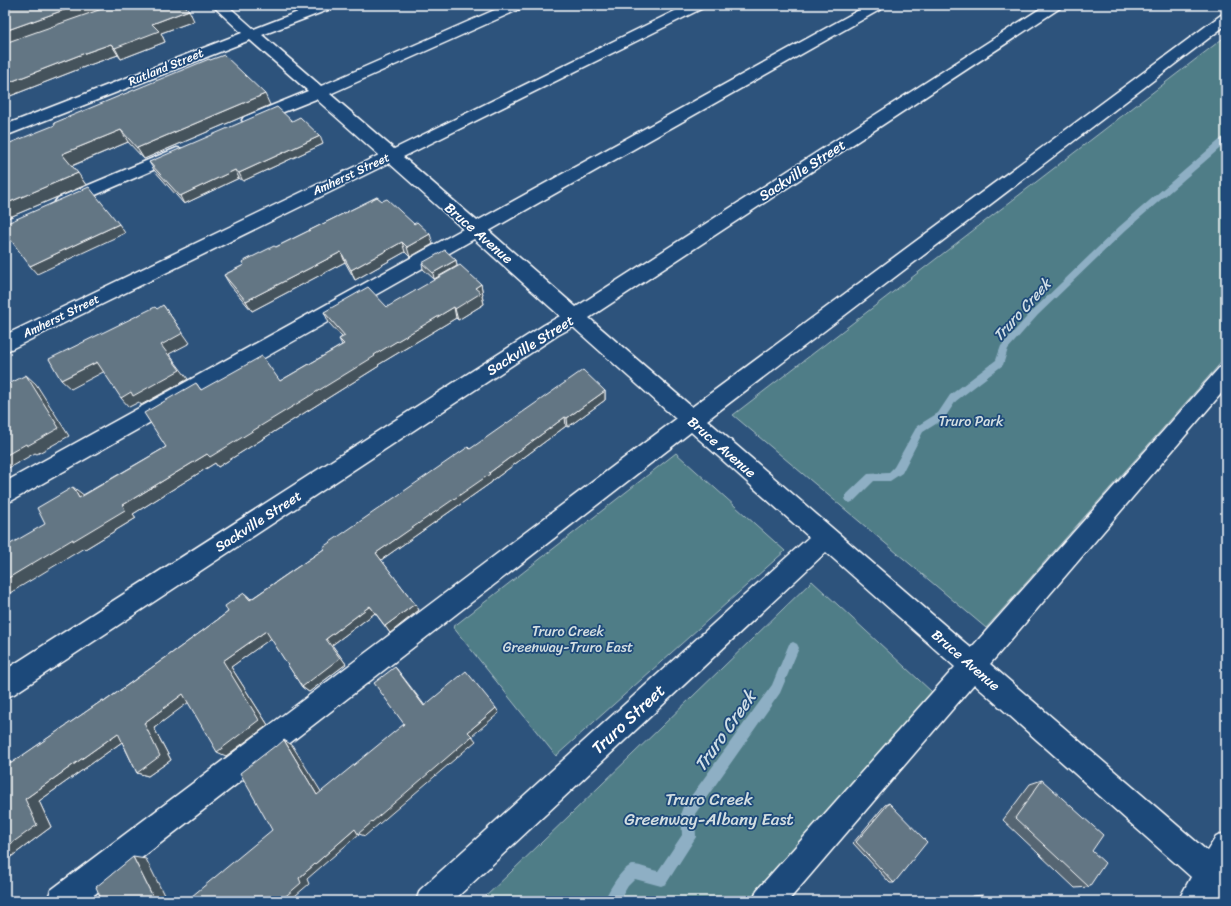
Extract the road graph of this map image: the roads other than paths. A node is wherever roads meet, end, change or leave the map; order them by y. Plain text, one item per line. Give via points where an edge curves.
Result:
1 (219, 5) edge
2 (328, 5) edge
3 (517, 5) edge
4 (698, 5) edge
5 (878, 5) edge
6 (1055, 5) edge
7 (1226, 18) edge
8 (251, 34) junction
9 (318, 92) junction
10 (238, 126) edge
11 (5, 131) edge
12 (187, 148) edge
13 (390, 155) junction
14 (49, 209) edge
15 (475, 230) junction
16 (575, 317) junction
17 (5, 344) edge
18 (1226, 374) edge
19 (691, 420) junction
20 (5, 493) edge
21 (825, 537) junction
22 (973, 666) junction
23 (5, 685) edge
24 (1226, 847) edge
25 (1218, 881) edge
26 (62, 901) edge
27 (431, 901) edge
28 (768, 901) edge
29 (1193, 901) edge

1 - 8 street, Bruce Avenue
2 - 8 street, Rutland Street
3 - 9 street
4 - 13 street, Amherst Street via 411,148
5 - 15 street
6 - 16 street, Sackville Street
7 - 19 street
8 - 9 street, Bruce Avenue
8 - 11 street, Rutland Street
9 - 10 street
9 - 13 street, Bruce Avenue
12 - 14 street
13 - 15 street, Bruce Avenue
13 - 17 street, Amherst Street
15 - 16 street, Bruce Avenue
15 - 20 street
16 - 19 street, Bruce Avenue
16 - 23 street, Sackville Street
18 - 22 street
19 - 21 street, Bruce Avenue
19 - 26 street
21 - 22 street, Bruce Avenue
21 - 27 street, Truro Street
22 - 25 street, Bruce Avenue
22 - 28 street
24 - 25 street
25 - 29 street

